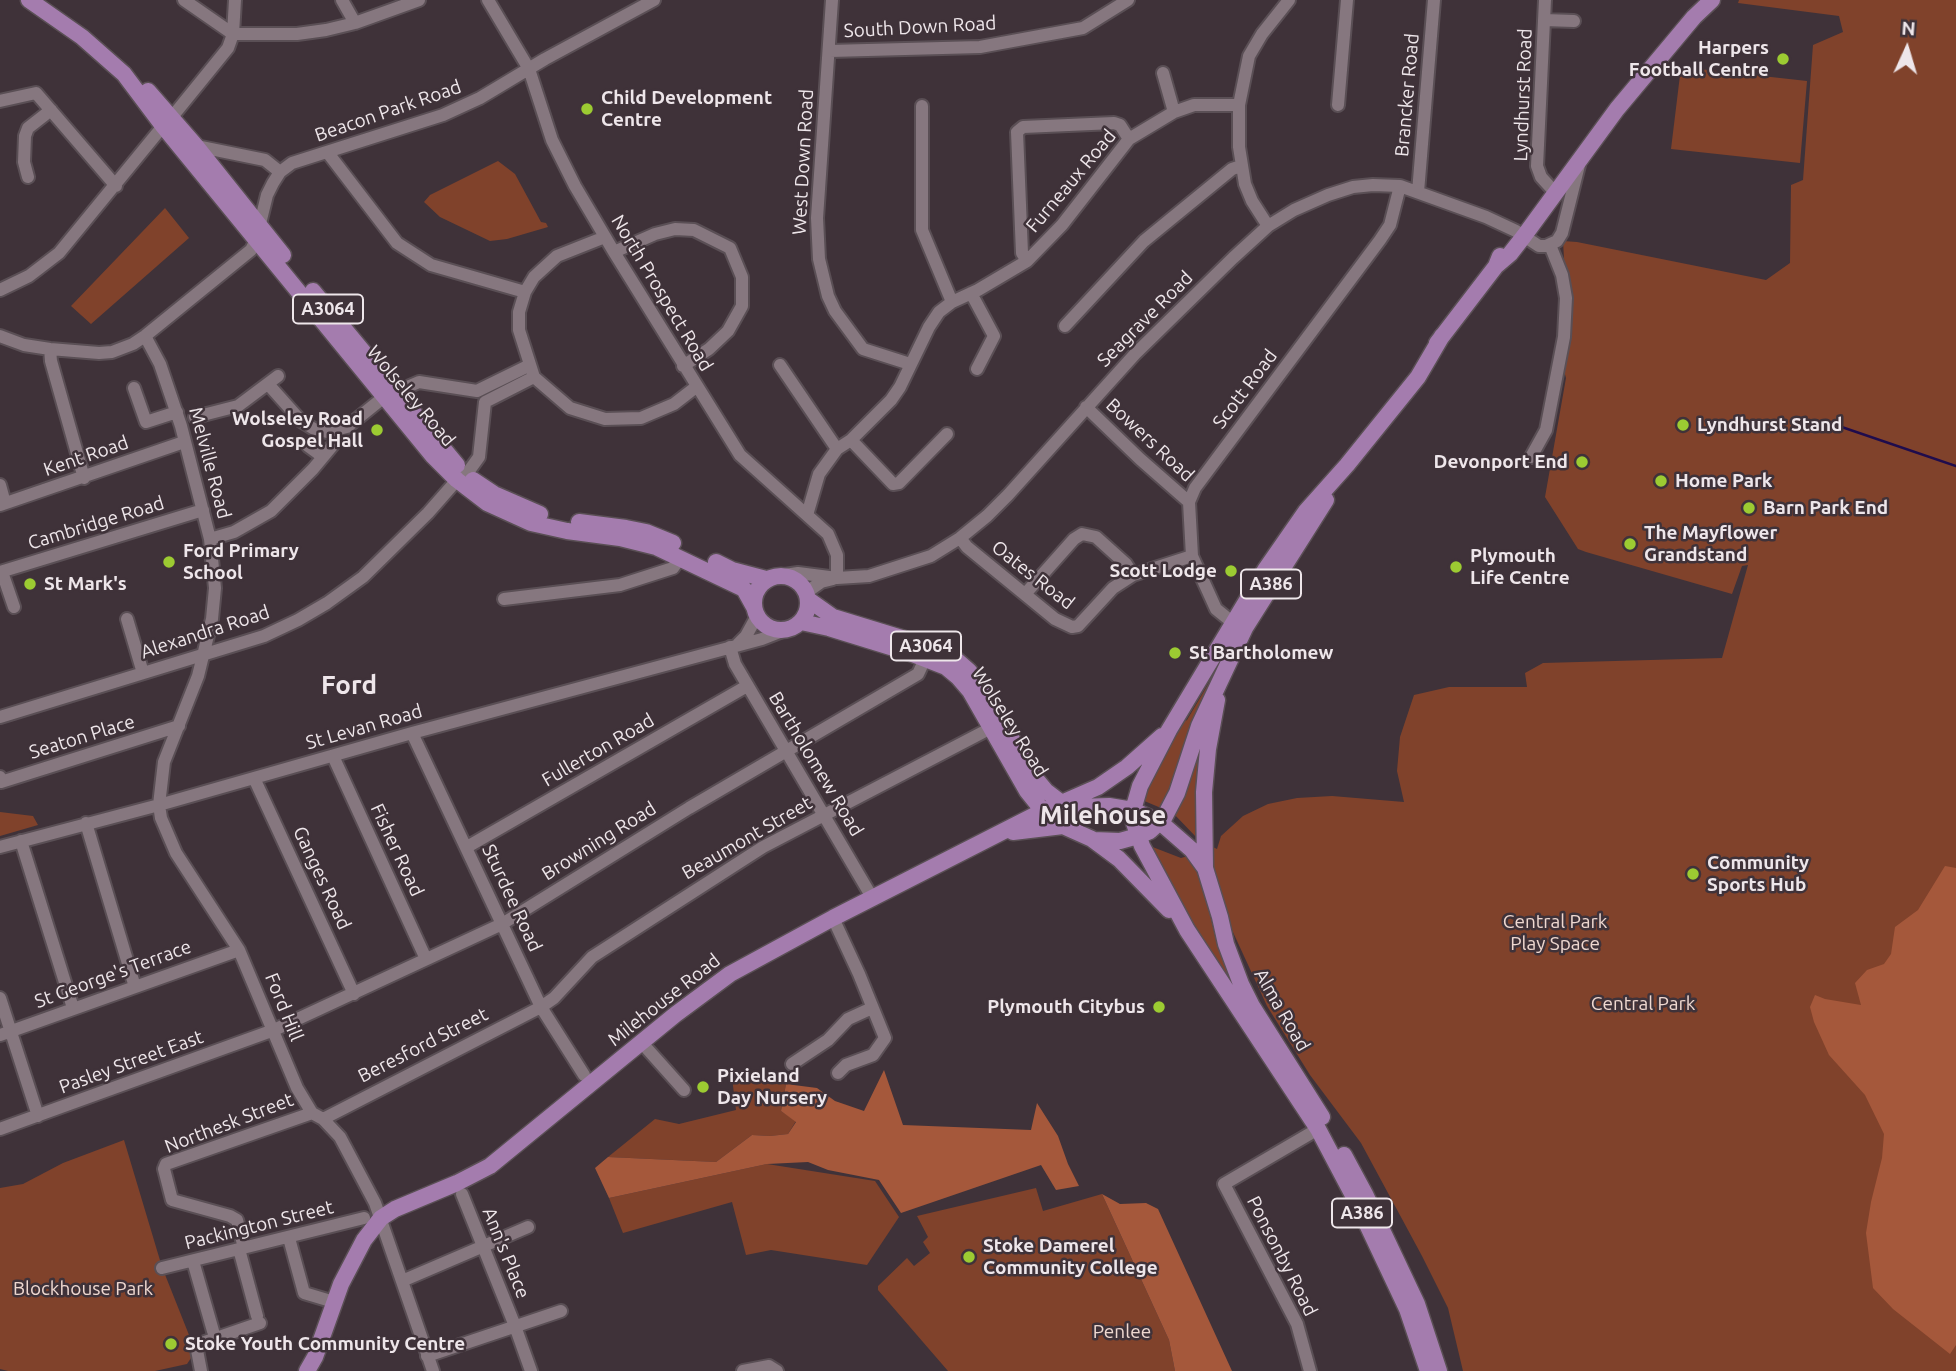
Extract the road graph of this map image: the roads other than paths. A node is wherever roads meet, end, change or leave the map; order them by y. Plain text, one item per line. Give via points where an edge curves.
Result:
1 (29, 0) edge
2 (35, 0) edge
3 (184, 0) edge
4 (235, 0) edge
5 (342, 0) edge
6 (419, 0) edge
7 (488, 0) edge
8 (654, 0) edge
9 (832, 0) edge
10 (1128, 0) edge
11 (1289, 0) edge
12 (1347, 0) edge
13 (1434, 0) edge
14 (1545, 0) edge
15 (1712, 0) edge
16 (1544, 20) junction
17 (1574, 21) dead end
18 (355, 23) junction
19 (233, 34) junction
20 (830, 51) junction
21 (528, 69) junction
22 (1163, 73) dead end
23 (0, 101) edge
24 (1239, 105) junction
25 (1338, 105) dead end
26 (922, 106) dead end
27 (51, 110) junction
28 (1174, 112) junction
29 (168, 122) junction
30 (1129, 139) junction
31 (196, 146) junction
32 (328, 153) junction
33 (1581, 158) junction
34 (1241, 166) junction
35 (280, 172) junction
36 (1569, 172) junction
37 (28, 177) dead end
38 (116, 186) junction
39 (1400, 186) junction
40 (1551, 188) junction
41 (1418, 192) junction
42 (1268, 226) junction
43 (258, 234) junction
44 (1520, 234) junction
45 (605, 237) junction
46 (1550, 245) junction
47 (614, 252) junction
48 (1027, 261) junction
49 (0, 290) edge
50 (525, 292) junction
51 (971, 293) junction
52 (952, 302) junction
53 (1065, 326) dead end
54 (0, 336) edge
55 (145, 337) junction
56 (50, 349) junction
57 (977, 362) dead end
58 (780, 365) dead end
59 (910, 365) junction
60 (683, 366) junction
61 (532, 371) junction
62 (696, 387) junction
63 (134, 388) dead end
64 (477, 391) junction
65 (390, 394) junction
66 (485, 402) junction
67 (1086, 407) junction
68 (177, 412) junction
69 (195, 417) dead end
70 (947, 434) dead end
71 (850, 440) junction
72 (184, 442) junction
73 (333, 445) dead end
74 (308, 446) dead end
75 (837, 449) junction
76 (323, 457) junction
77 (1531, 457) dead end
78 (1347, 465) junction
79 (462, 477) junction
80 (85, 478) junction
81 (0, 485) edge
82 (1189, 502) junction
83 (3, 504) edge
84 (203, 510) junction
85 (807, 515) junction
86 (960, 538) junction
87 (209, 539) junction
88 (1192, 556) junction
89 (680, 558) junction
90 (1, 572) edge
91 (785, 575) junction
92 (1133, 575) junction
93 (836, 578) junction
94 (766, 579) junction
95 (1026, 593) junction
96 (808, 596) junction
97 (503, 599) dead end
98 (15, 607) dead end
99 (755, 611) junction
100 (127, 619) dead end
101 (801, 622) junction
102 (1232, 622) junction
103 (785, 630) junction
104 (734, 645) junction
105 (203, 654) junction
106 (925, 659) junction
107 (144, 673) junction
108 (1221, 681) junction
109 (747, 686) junction
110 (0, 717) edge
111 (179, 726) junction
112 (990, 728) junction
113 (1169, 730) junction
114 (412, 733) junction
115 (785, 751) junction
116 (333, 756) junction
117 (0, 777) edge
118 (254, 778) junction
119 (1063, 804) junction
120 (159, 805) junction
121 (1133, 810) junction
122 (1043, 811) junction
123 (825, 814) junction
124 (1161, 822) junction
125 (86, 823) junction
126 (1063, 826) junction
127 (1000, 834) junction
128 (1138, 836) junction
129 (1092, 839) junction
130 (21, 841) junction
131 (0, 847) edge
132 (467, 847) junction
133 (1205, 868) junction
134 (873, 899) junction
135 (833, 918) junction
136 (502, 924) junction
137 (1187, 930) junction
138 (239, 950) junction
139 (426, 959) junction
140 (135, 987) junction
141 (354, 994) junction
142 (0, 998) edge
143 (541, 1007) junction
144 (73, 1008) junction
145 (872, 1008) junction
146 (274, 1030) junction
147 (5, 1033) edge
148 (642, 1042) junction
149 (792, 1064) dead end
150 (838, 1073) dead end
151 (584, 1075) dead end
152 (684, 1090) dead end
153 (38, 1116) junction
154 (317, 1116) junction
155 (0, 1129) edge
156 (1318, 1129) junction
157 (462, 1194) dead end
158 (373, 1221) junction
159 (528, 1227) dead end
160 (289, 1238) junction
161 (482, 1246) junction
162 (242, 1249) junction
163 (193, 1261) junction
164 (162, 1268) dead end
165 (402, 1281) junction
166 (334, 1302) junction
167 (561, 1311) dead end
168 (515, 1326) junction
169 (213, 1332) dead end
170 (427, 1356) junction
171 (201, 1371) edge
172 (307, 1371) edge
173 (433, 1371) edge
174 (531, 1371) edge
175 (743, 1371) edge
176 (778, 1371) edge
177 (1310, 1371) edge
178 (1427, 1371) edge
179 (1438, 1371) edge

1 - 29 main road, Wolseley Road / A3064 via 82,37
2 - 29 main road, Wolseley Road / A3064 via 128,69
3 - 19 street
4 - 19 street
5 - 18 street
6 - 18 street
7 - 21 street, North Prospect Road
8 - 21 street, Beacon Park Road
9 - 20 street, West Down Road
10 - 20 street, South Down Road via 1083,28 1006,43
11 - 24 street via 1249,56
12 - 25 street
13 - 41 street, Brancker Road
14 - 16 street, Lyndhurst Road
15 - 33 main road, A386 via 1647,72
16 - 17 street
16 - 40 street, Lyndhurst Road via 1537,166
18 - 19 street via 297,34
19 - 29 street via 228,48
20 - 59 street, West Down Road via 817,218 819,259 828,296 863,349
21 - 32 street, Beacon Park Road via 443,116
21 - 45 street, North Prospect Road via 548,133
22 - 28 street
23 - 27 street via 36,93
24 - 28 street, Furneaux Road via 1194,105
24 - 34 street
26 - 52 street via 922,230
27 - 37 street via 28,128 25,136
27 - 38 street
28 - 30 street, Furneaux Road
29 - 31 main road, Wolseley Road / A3064
29 - 38 street
29 - 43 main road, Wolseley Road / A3064
30 - 48 street, Furneaux Road via 1062,225
30 - 48 street via 1120,124 1114,123 1023,127 1017,132 1022,253
31 - 35 street via 265,160
31 - 43 main road, Wolseley Road / A3064
32 - 35 street, Beacon Park Road via 292,163
32 - 50 street via 397,243 431,265
33 - 36 main road, A386
33 - 46 street via 1562,233
34 - 42 street via 1252,201
34 - 53 street via 1144,242
35 - 43 street via 267,195
36 - 40 main road, A386
36 - 44 main road via 1557,193
38 - 49 street via 59,253 29,276
39 - 41 street, Seagrave Road
39 - 42 street, Seagrave Road via 1353,187 1294,210
39 - 82 street, Scott Road via 1390,225 1380,240
40 - 44 main road, A386
41 - 44 street, Seagrave Road
42 - 67 street, Seagrave Road
43 - 55 street via 251,250
43 - 65 main road, Wolseley Road / A3064
44 - 46 street, Seagrave Road via 1539,246
44 - 78 main road, A386 via 1503,249 1496,265 1409,375
45 - 47 street, North Prospect Road
45 - 50 street via 558,256 534,277
46 - 77 street via 1566,298 1563,340 1546,430
47 - 60 street, North Prospect Road
47 - 60 street via 675,229 694,230 730,248 742,277 742,306 728,331
48 - 51 street, Furneaux Road
50 - 61 street via 519,331
51 - 52 street, Furneaux Road
51 - 57 street via 994,336
52 - 59 street, Furneaux Road via 939,312
54 - 56 street
55 - 56 street via 113,352
55 - 68 street, Melville Road
56 - 80 street
58 - 75 street
59 - 71 street, Furneaux Road via 891,400
60 - 62 street, North Prospect Road
61 - 62 street via 570,408 605,419 641,418 674,404
61 - 64 street
61 - 66 street
62 - 85 street, North Prospect Road via 740,455
63 - 68 street via 146,422
64 - 65 street via 419,382
64 - 66 street
65 - 69 street via 346,427 327,432 301,421 273,380 241,411
65 - 79 main road, Wolseley Road / A3064 via 432,455
66 - 79 street via 479,457
67 - 82 street, Bowers Road
67 - 86 street, Seagrave Road via 1008,495
68 - 72 street, Melville Road
70 - 71 street via 893,484
71 - 75 street, Furneaux Road
72 - 80 street, Kent Road
72 - 84 street, Melville Road
73 - 76 street
74 - 76 street
75 - 85 street, Furneaux Road via 819,474
76 - 87 street via 271,511
78 - 102 main road, A386 via 1306,511
78 - 108 main road, A386 via 1251,618
79 - 89 main road, Wolseley Road / A3064 via 487,503 531,523 620,538
79 - 94 main road, Wolseley Road / A3064 via 536,513 646,532 732,570
79 - 105 street, Alexandra Road via 363,577 327,603 264,636
80 - 83 street, Kent Road
81 - 83 street
82 - 88 street
84 - 87 street, Melville Road
84 - 90 street, Cambridge Road
85 - 93 street, North Prospect Road via 832,542
86 - 93 street, Seagrave Road via 908,565 869,576
86 - 95 street, Oates Road
87 - 105 street, Melville Road via 215,588
88 - 92 street, Oates Road
88 - 102 street via 1216,609
89 - 97 street via 673,568 620,585
89 - 99 main road, Wolseley Road / A3064 via 744,589
90 - 98 street
91 - 93 street
91 - 94 main road
91 - 96 main road via 794,578
92 - 95 street, Oates Road via 1078,626 1055,619
92 - 95 street via 1096,537 1082,534
93 - 96 street via 821,582
94 - 99 main road via 754,596
96 - 101 main road
96 - 119 main road, Wolseley Road / A3064 via 833,617 953,657 982,687 1031,773
99 - 103 main road via 763,623
99 - 104 street via 746,636
100 - 107 street
101 - 103 main road
101 - 106 main road, Wolseley Road / A3064
102 - 113 main road, A386
103 - 104 street, St Levan Road
104 - 109 street, Bartholomew Road via 735,664
104 - 114 street, St Levan Road
105 - 107 street, Alexandra Road
105 - 111 street, Melville Road
106 - 112 main road, Wolseley Road / A3064 via 958,677
106 - 115 street, Browning Road via 918,674
107 - 110 street, Alexandra Road
108 - 124 main road, A386
108 - 133 main road, A386 via 1205,781
109 - 115 street, Bartholomew Road
109 - 132 street, Fullerton Road
111 - 117 street, Seaton Place via 1,782
111 - 120 street, Melville Road via 164,762
112 - 122 main road, Wolseley Road / A3064
112 - 123 street, Beaumont Street
113 - 119 main road, A386 via 1114,777
113 - 121 main road, A386
114 - 116 street, St Levan Road
114 - 132 street, Sturdee Road
115 - 123 street, Bartholomew Road
115 - 136 street, Browning Road
116 - 118 street, St Levan Road
116 - 139 street, Fisher Road
118 - 120 street, St Levan Road
118 - 141 street, Ganges Road
119 - 121 main road
119 - 122 main road, Milehouse Road
120 - 125 street, St Levan Road
120 - 138 street, Ford Hill via 176,853
121 - 124 main road, Alma Road
121 - 128 main road, Alma Road / A386
122 - 126 main road, Wolseley Road / A3064
122 - 127 main road, Milehouse Road
123 - 134 street, Bartholomew Road
123 - 143 street, Beaumont Street via 763,847 592,957
124 - 128 main road
124 - 133 main road, Alma Road
125 - 130 street, St Levan Road
125 - 140 street
126 - 127 main road, Milehouse Road
126 - 129 main road, Wolseley Road / A3064
127 - 134 main road, Milehouse Road
128 - 129 main road via 1120,841
128 - 137 main road, Alma Road / A386
129 - 137 main road, Alma Road / A386 via 1142,880
130 - 131 street, St Levan Road
130 - 144 street
132 - 136 street, Sturdee Road
133 - 179 main road, Alma Road / A386 via 1241,984 1365,1194 1417,1304
134 - 135 main road, Milehouse Road
135 - 145 street
135 - 148 main road, Milehouse Road via 702,993
136 - 139 street, Browning Road
136 - 143 street, Sturdee Road
137 - 156 main road, Alma Road / A386
138 - 140 street, St George's Terrace
138 - 146 street, Ford Hill
139 - 141 street, Browning Road
140 - 144 street, St George's Terrace
141 - 146 street, Browning Road
142 - 147 street
143 - 151 street, Sturdee Road
143 - 154 street, Beresford Street
144 - 147 street, St George's Terrace
145 - 149 street via 848,1019 828,1040
145 - 150 street via 885,1038 873,1055
146 - 153 street, Pasley Street East
146 - 154 street, Ford Hill via 289,1072
147 - 153 street
148 - 152 street
148 - 158 main road, Milehouse Road via 490,1166
153 - 155 street, Pasley Street East
154 - 158 street, Ford Hill via 340,1137
154 - 162 street, Northesk Street via 166,1164 172,1200 237,1220
156 - 177 street, Ponsonby Road via 1224,1184 1297,1324
156 - 178 main road, Alma Road / A386 via 1407,1309
157 - 161 street, Ann's Place
158 - 160 street, Packington Street
158 - 165 street, Ford Hill
158 - 166 main road
159 - 161 street
160 - 162 street, Packington Street
160 - 166 street via 303,1293
161 - 165 street
161 - 168 street, Ann's Place
162 - 163 street, Packington Street
162 - 171 street via 259,1320 199,1344
163 - 164 street, Packington Street
163 - 169 street
165 - 170 street, Ford Hill
166 - 172 main road
167 - 168 street
168 - 170 street
168 - 174 street, Ann's Place
170 - 173 street, Ford Hill
175 - 176 street via 769,1366

